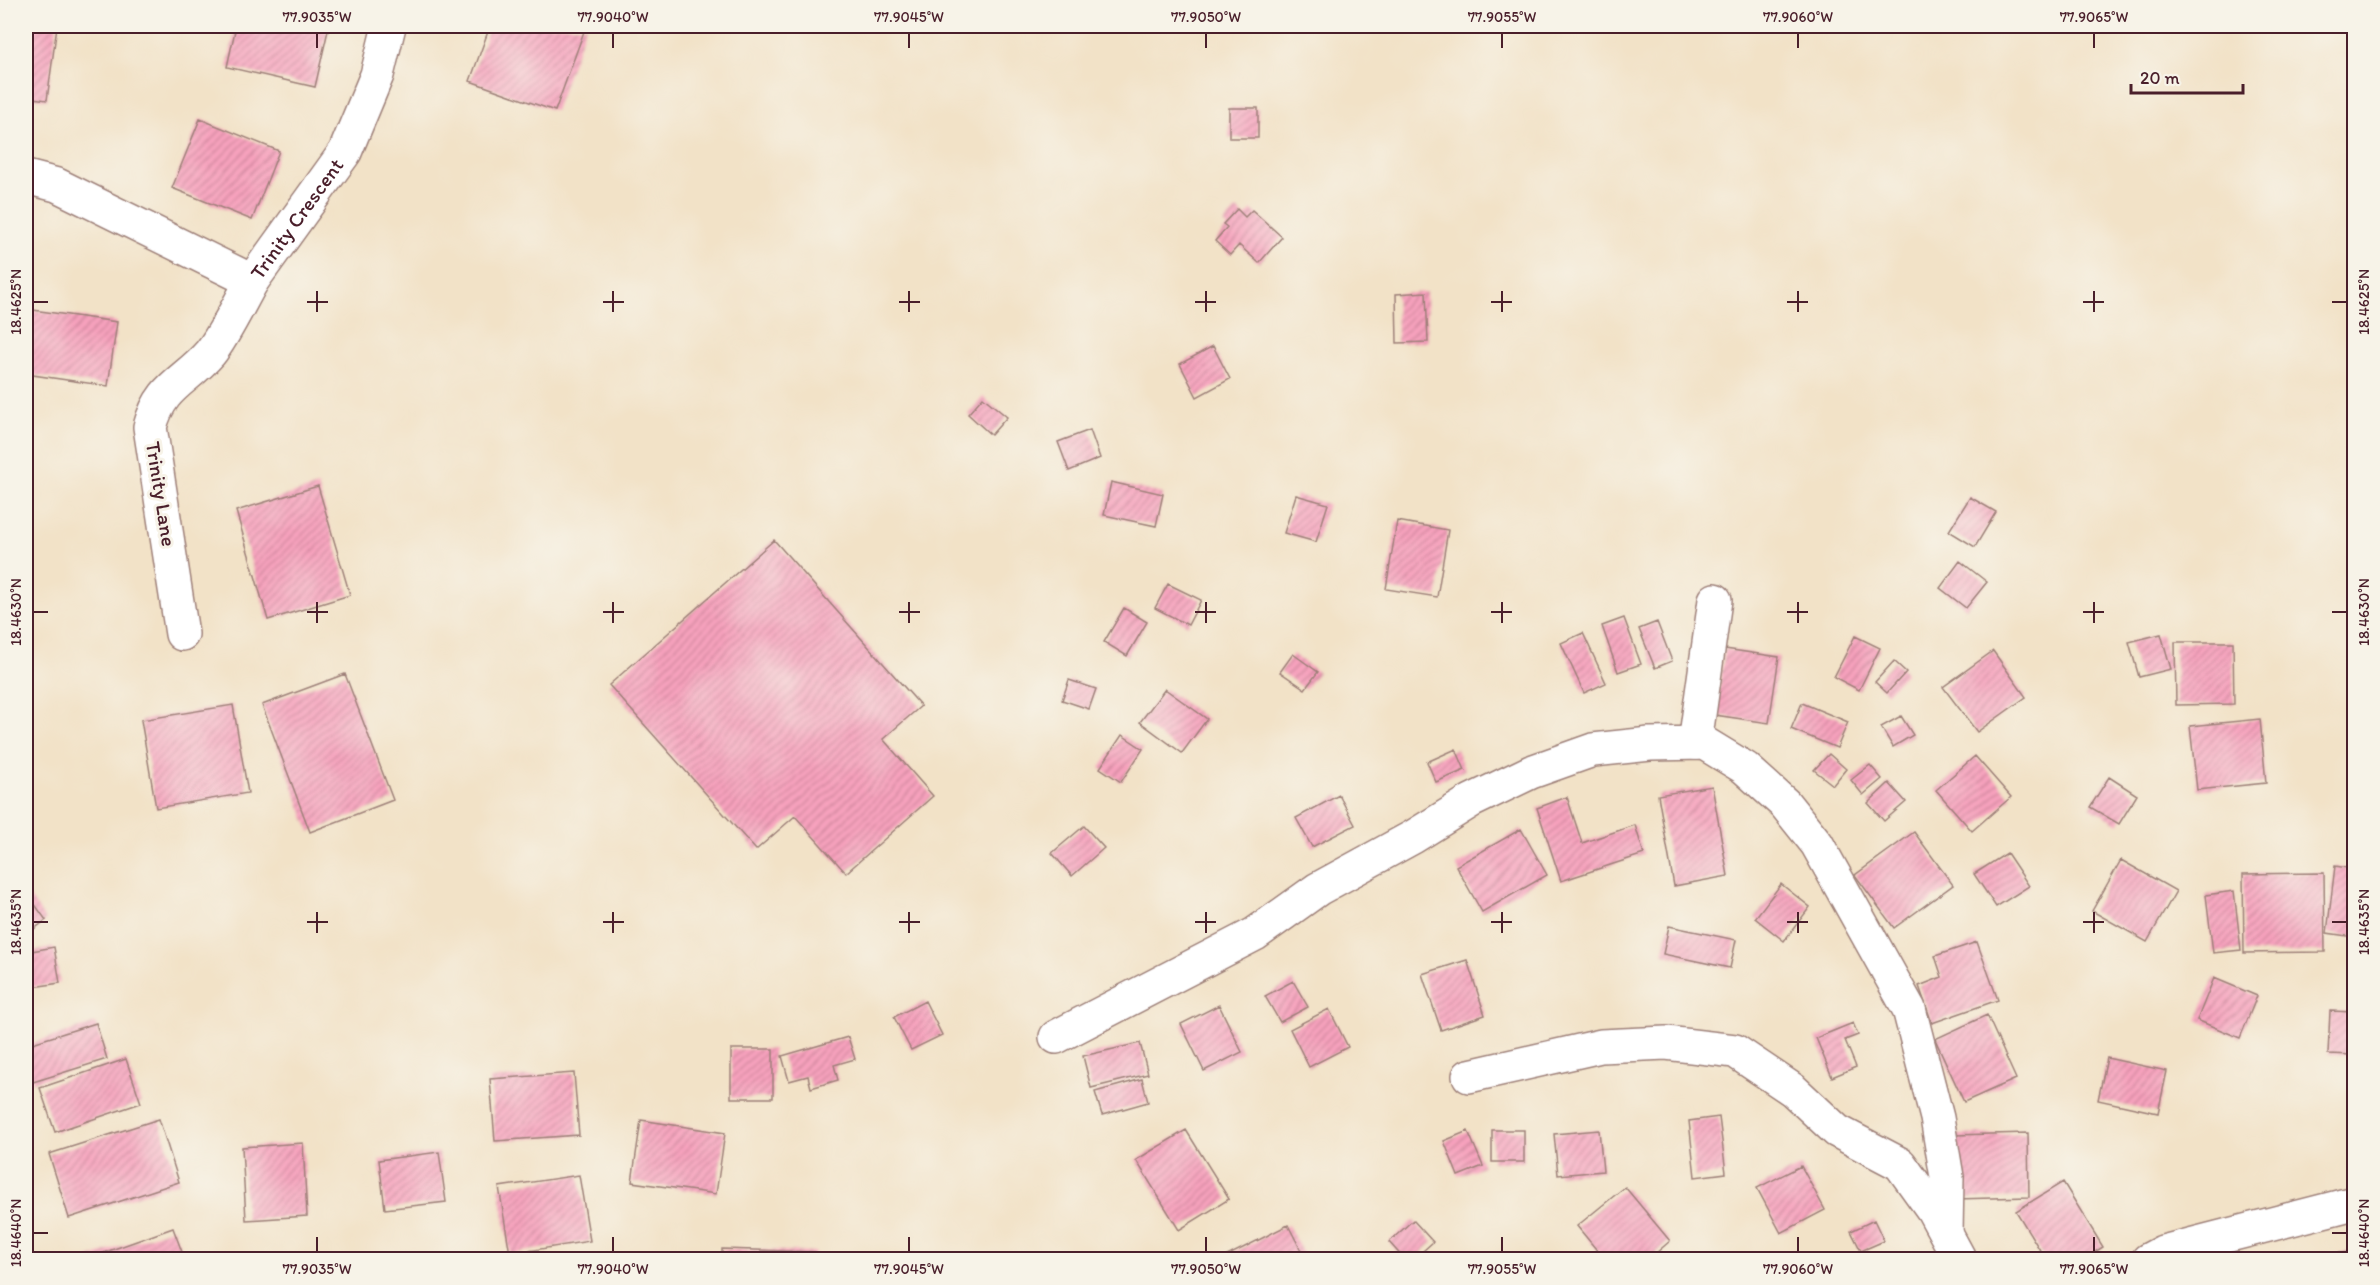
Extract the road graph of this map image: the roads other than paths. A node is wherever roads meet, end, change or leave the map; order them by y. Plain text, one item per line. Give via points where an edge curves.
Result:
1 (389, 26) edge
2 (26, 177) edge
3 (252, 281) junction
4 (1715, 600) dead end
5 (182, 634) dead end
6 (1695, 743) junction
7 (1056, 1037) dead end
8 (1468, 1076) dead end
9 (2355, 1203) edge
10 (1953, 1246) edge
11 (2148, 1260) edge

1 - 3 street, Trinity Crescent via 377,75 345,152
2 - 3 street, Trinity Crescent via 57,185
3 - 5 street, Trinity Lane via 210,353 163,395 150,426
4 - 6 street
6 - 7 street via 1593,750 1531,772 1471,801 1318,889 1255,934
6 - 10 street via 1704,743 1745,768 1785,804 1817,844 1909,1009 1937,1118
8 - 10 street via 1600,1046 1666,1043 1735,1051 1793,1090 1838,1131 1900,1164
9 - 11 street via 2163,1252

